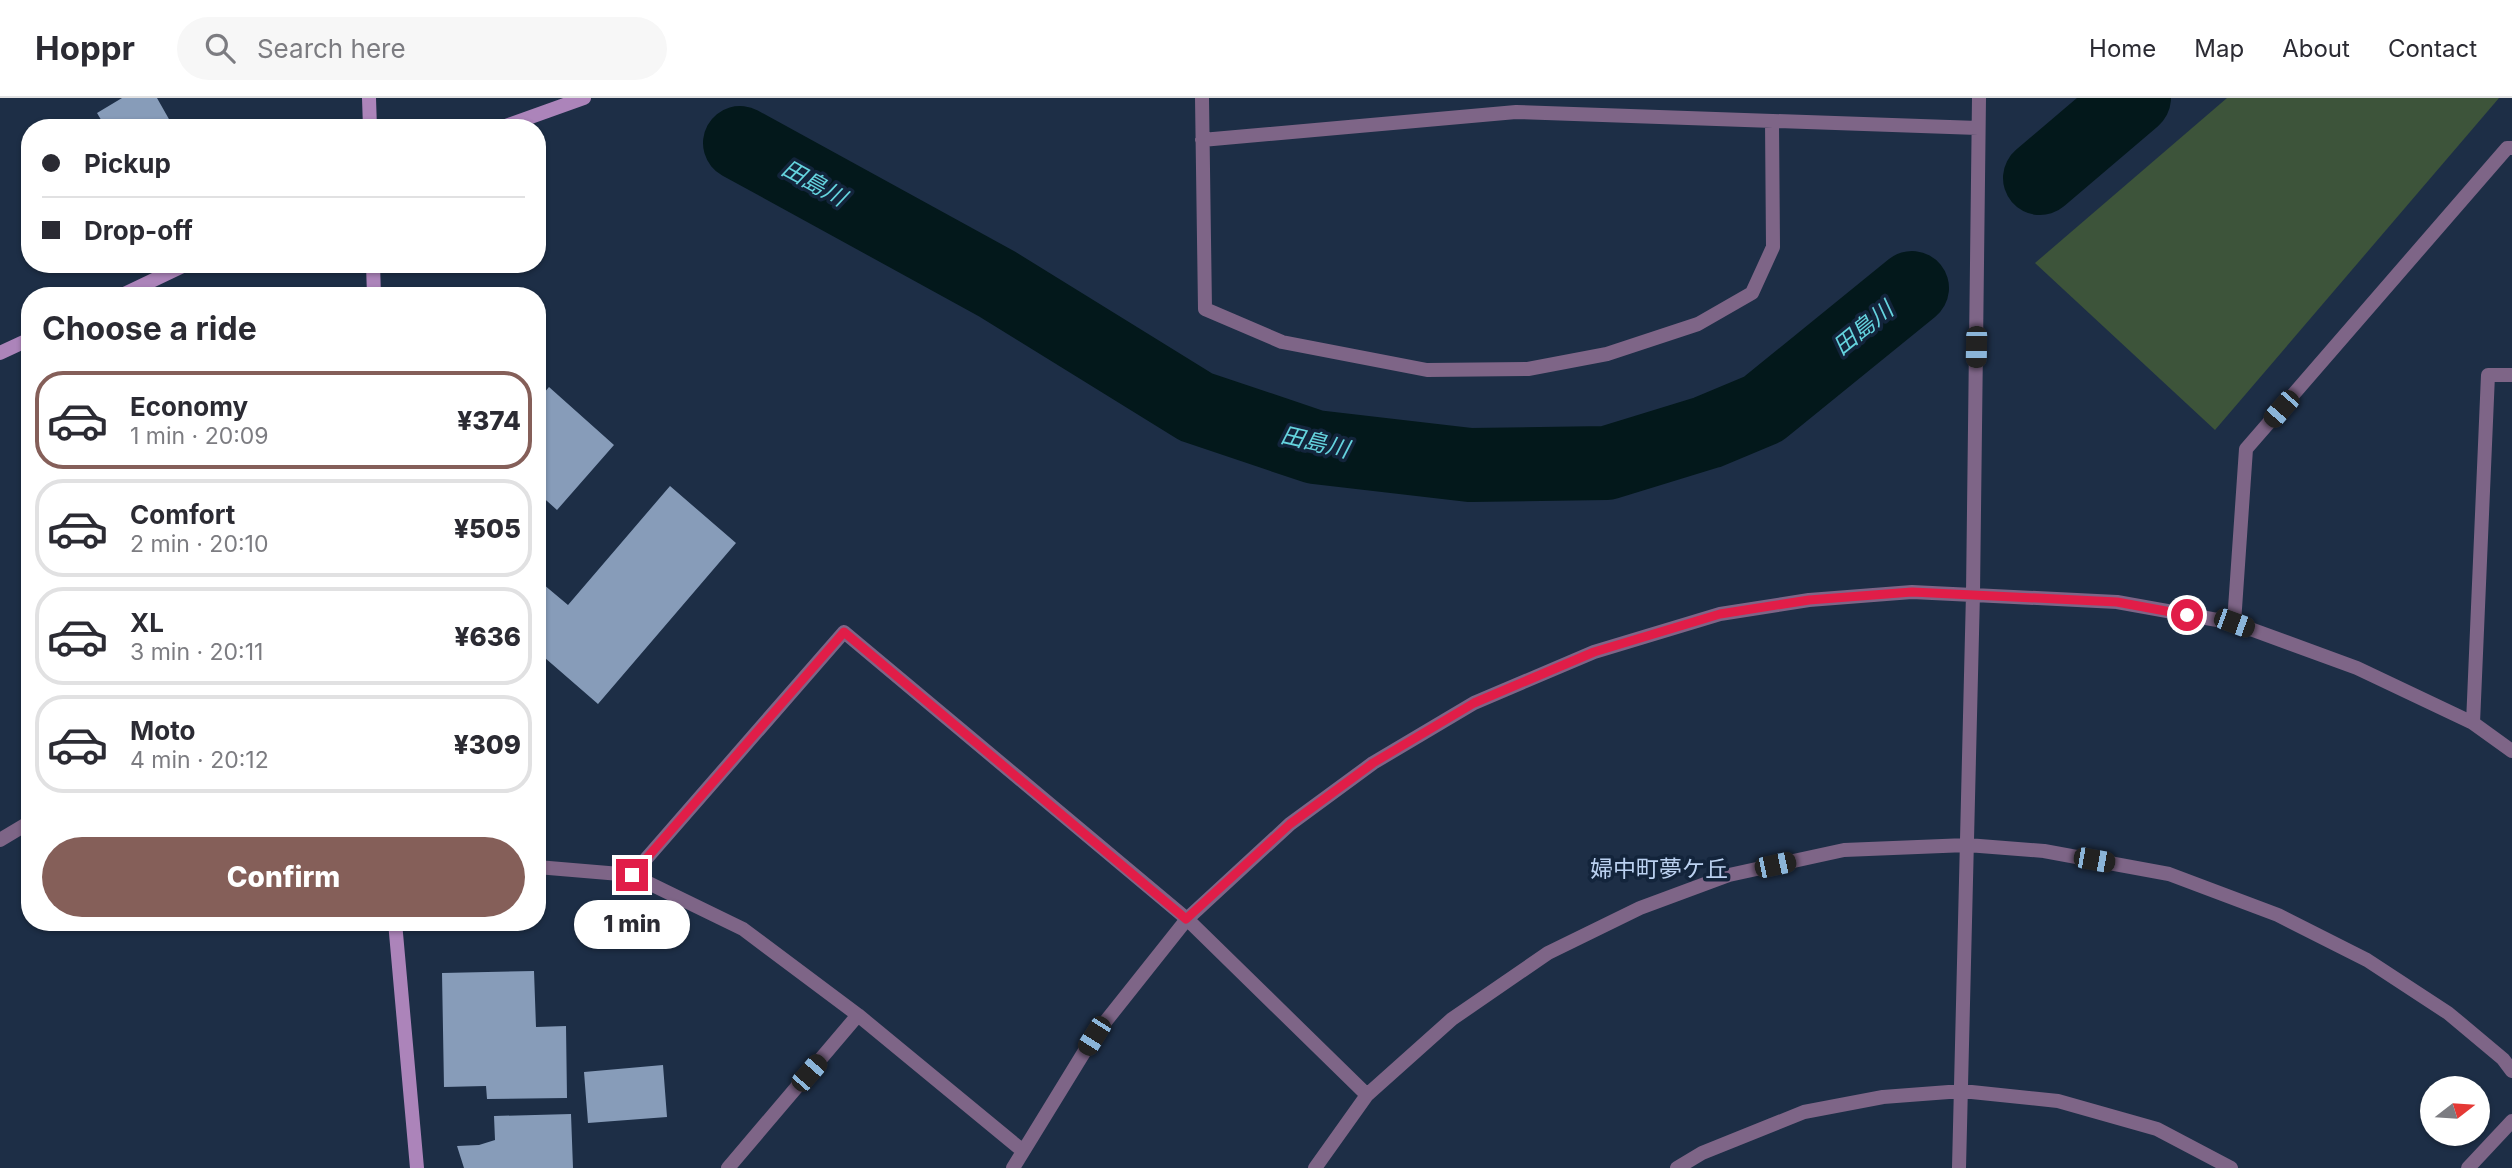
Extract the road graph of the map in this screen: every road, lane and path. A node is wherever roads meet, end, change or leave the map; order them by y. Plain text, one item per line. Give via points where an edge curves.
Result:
1 (369, 98) edge
2 (584, 98) edge
3 (1202, 98) edge
4 (1979, 98) edge
5 (370, 119) edge
6 (525, 119) edge
7 (1772, 122) junction
8 (1978, 128) junction
9 (1202, 140) junction
10 (2512, 148) edge
11 (168, 273) edge
12 (139, 287) edge
13 (21, 342) edge
14 (0, 353) edge
15 (2512, 375) edge
16 (1973, 593) junction
17 (2234, 623) junction
18 (2473, 723) junction
19 (2512, 751) edge
20 (21, 827) edge
21 (0, 839) edge
22 (1967, 845) junction
23 (546, 868) edge
24 (632, 875) junction
25 (1186, 919) junction
26 (396, 931) edge
27 (858, 1016) junction
28 (2512, 1071) edge
29 (1962, 1091) junction
30 (1367, 1095) junction
31 (2512, 1121) edge
32 (1023, 1151) junction
33 (417, 1168) edge
34 (729, 1168) edge
35 (1013, 1168) edge
36 (1315, 1168) edge
37 (1677, 1168) edge
38 (1959, 1168) edge
39 (2231, 1168) edge
40 (2468, 1168) edge

1 - 5 street
2 - 6 street
3 - 9 street
4 - 8 street
7 - 8 street
7 - 9 street via 1516,112
7 - 9 street via 1773,247 1752,293 1685,329 1608,355 1528,369 1427,370 1282,342 1205,309
8 - 16 street
10 - 17 street via 2246,449
11 - 12 street
13 - 14 street
15 - 18 street via 2488,375
16 - 17 street via 2117,602
16 - 22 street
16 - 25 street via 1912,592 1809,600 1720,614 1594,652 1474,703 1373,763 1290,824
17 - 18 street via 2357,668
18 - 19 street
20 - 21 street
22 - 28 street via 2044,851 2169,874 2278,915 2367,960 2448,1013
22 - 29 street
22 - 30 street via 1844,850 1729,874 1640,908 1548,953 1452,1019
23 - 24 street
24 - 25 street via 844,632
24 - 27 street via 743,929
25 - 30 street
25 - 32 street via 1094,1036
26 - 33 street
27 - 32 street
27 - 34 street
29 - 37 street via 1883,1097 1804,1112 1702,1153
29 - 38 street
29 - 39 street via 2058,1101 2157,1129
30 - 36 street
31 - 40 street
32 - 35 street

